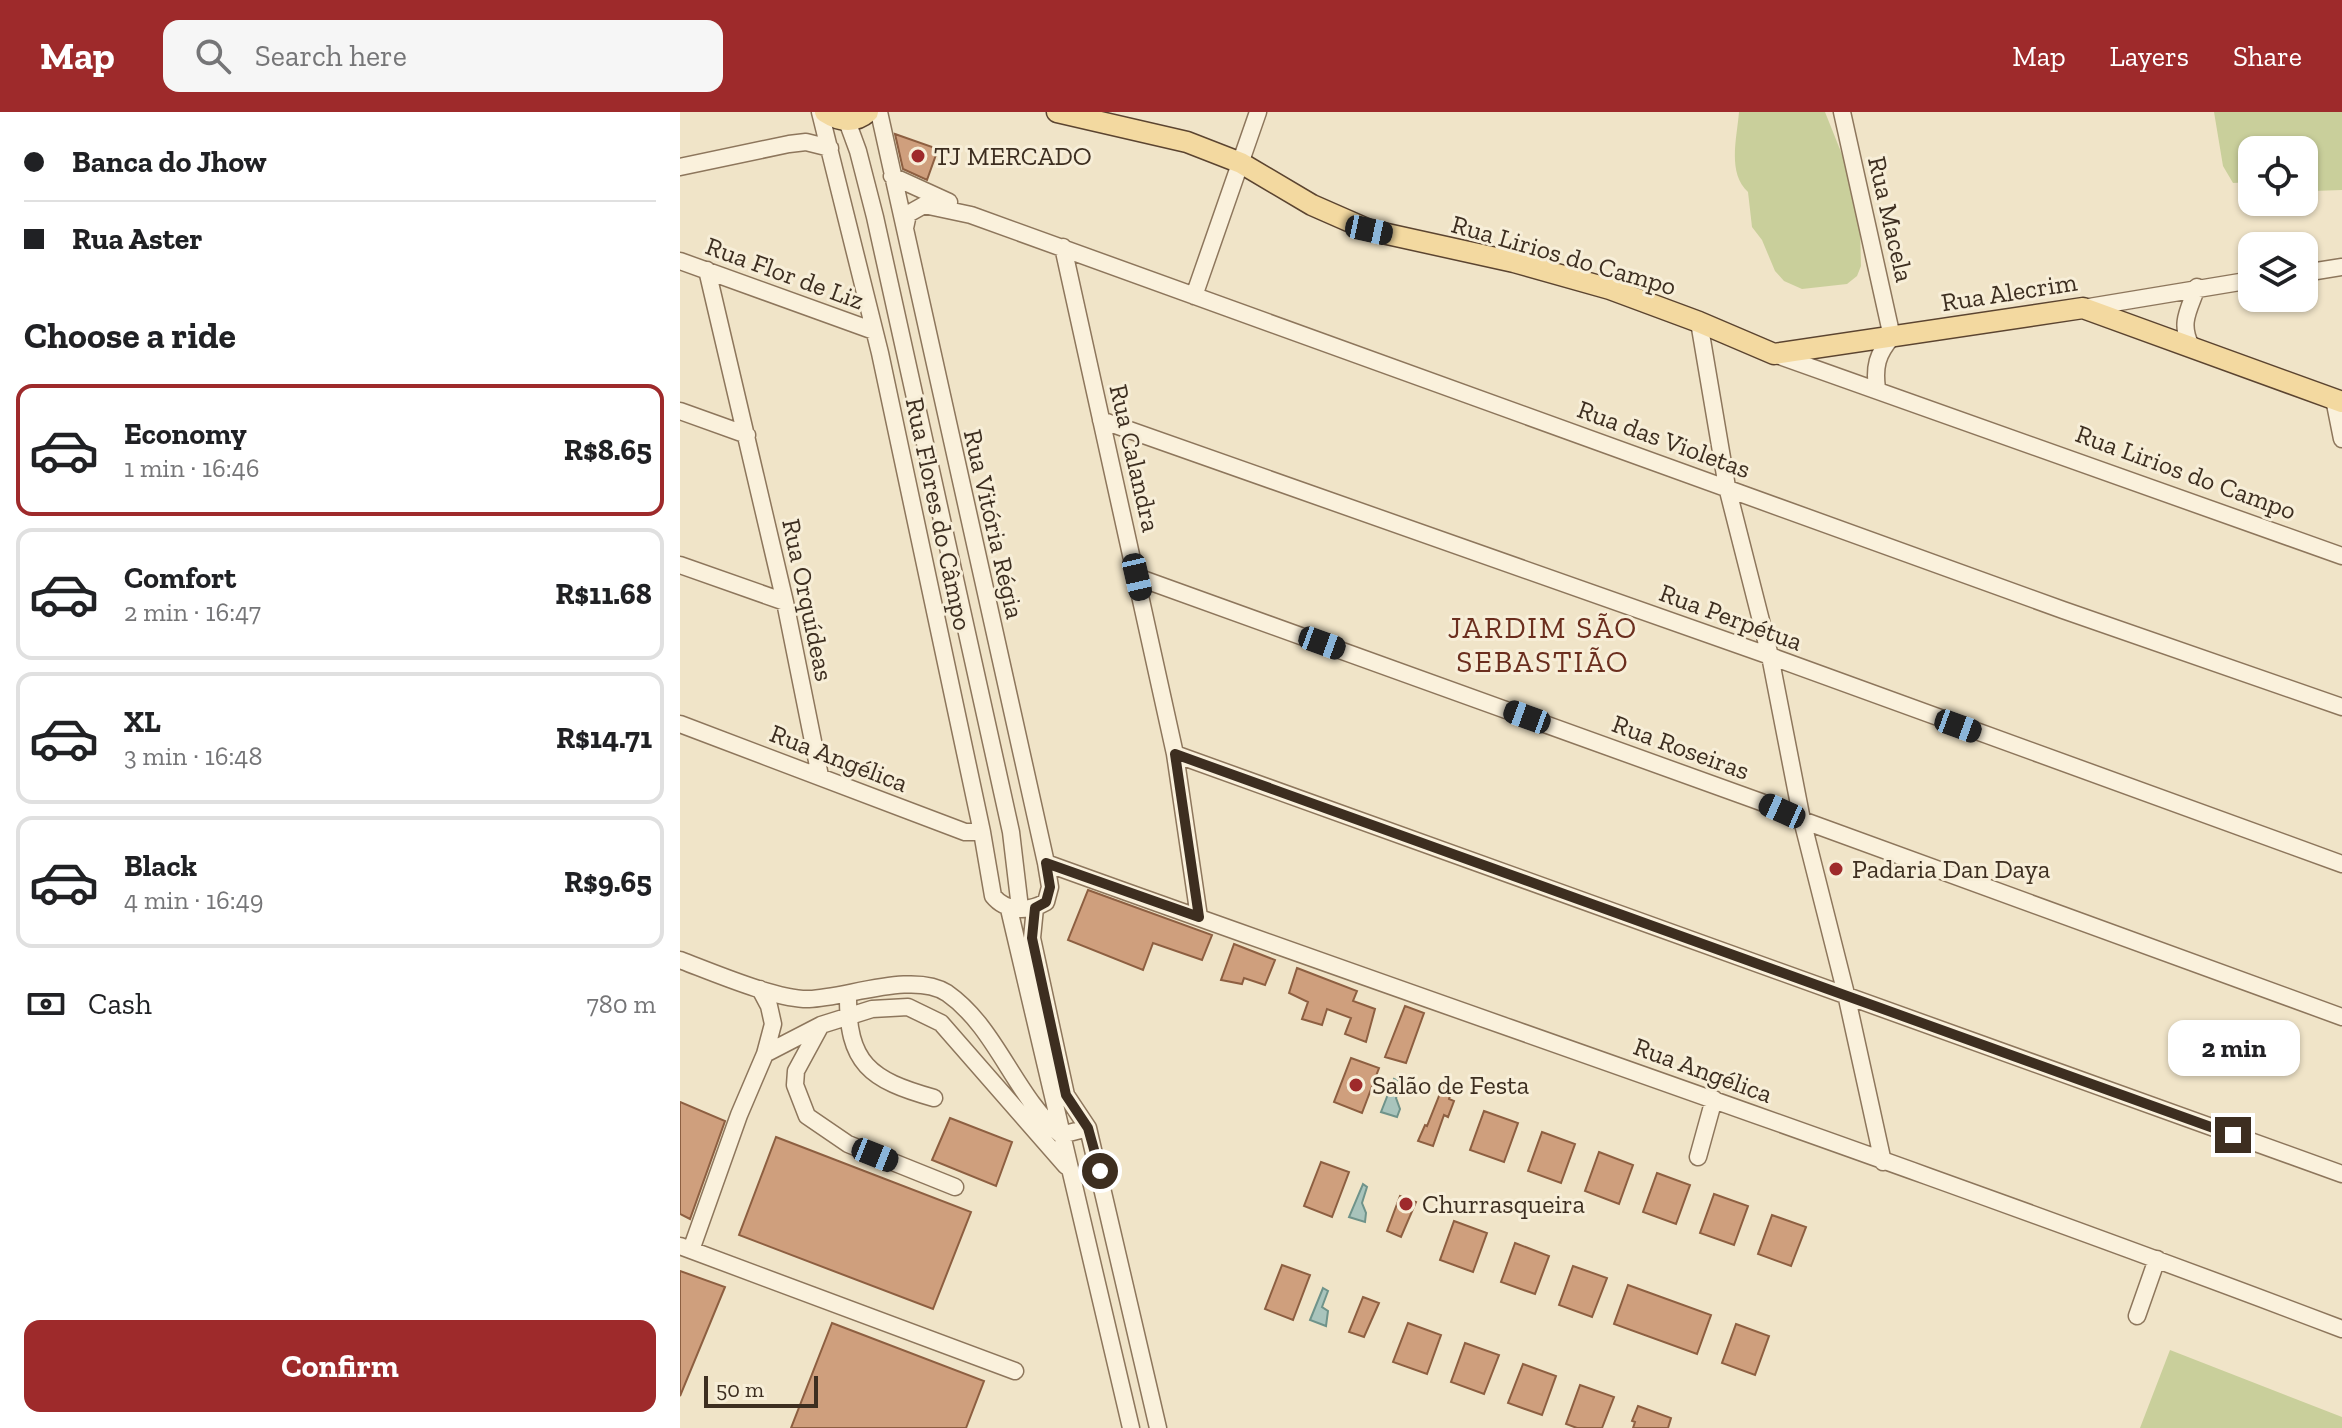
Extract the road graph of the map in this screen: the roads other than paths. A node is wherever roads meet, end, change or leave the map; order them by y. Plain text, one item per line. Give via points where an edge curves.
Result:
1 (1057, 112) edge
2 (1258, 112) edge
3 (1842, 112) edge
4 (823, 115) edge
5 (864, 116) edge
6 (789, 144) junction
7 (830, 148) junction
8 (858, 151) junction
9 (1241, 163) junction
10 (680, 167) edge
11 (892, 176) junction
12 (840, 187) junction
13 (971, 215) junction
14 (904, 237) junction
15 (1063, 247) junction
16 (680, 261) edge
17 (2342, 267) edge
18 (707, 270) junction
19 (2318, 271) edge
20 (2238, 282) edge
21 (2197, 287) junction
22 (1194, 296) junction
23 (2083, 308) junction
24 (1699, 322) junction
25 (874, 331) junction
26 (1892, 337) junction
27 (2191, 346) junction
28 (1774, 354) junction
29 (1877, 389) junction
30 (2338, 400) edge
31 (680, 411) edge
32 (1101, 420) junction
33 (747, 435) junction
34 (2342, 438) edge
35 (1727, 487) junction
36 (2342, 556) edge
37 (680, 565) edge
38 (1137, 577) junction
39 (785, 602) junction
40 (1770, 656) junction
41 (2342, 707) edge
42 (680, 724) edge
43 (1175, 754) junction
44 (820, 776) junction
45 (1802, 820) junction
46 (982, 832) junction
47 (1046, 863) junction
48 (2342, 864) edge
49 (1021, 908) junction
50 (1199, 917) junction
51 (680, 960) edge
52 (760, 989) junction
53 (848, 994) junction
54 (1846, 994) junction
55 (2342, 1017) edge
56 (848, 1018) junction
57 (821, 1025) junction
58 (765, 1054) junction
59 (934, 1098) dead end
60 (1714, 1099) junction
61 (1088, 1128) junction
62 (1061, 1135) junction
63 (1698, 1157) dead end
64 (1883, 1162) junction
65 (1068, 1169) junction
66 (2342, 1174) edge
67 (955, 1187) dead end
68 (686, 1248) edge
69 (2157, 1259) junction
70 (2137, 1316) dead end
71 (2342, 1329) edge
72 (1015, 1371) dead end
73 (1131, 1428) edge
74 (1158, 1428) edge

1 - 9 main road, Rua Lirios do Campo via 1187,142
2 - 9 street
3 - 26 street, Rua Macela
4 - 5 main road
4 - 6 street
4 - 7 street, Rua Flores do Câmpo
5 - 8 street
5 - 11 street, Rua Vitória Régia via 882,130
6 - 7 street
6 - 10 street
7 - 12 street, Rua Flores do Câmpo
8 - 12 street
8 - 49 street via 1011,832
9 - 22 street
9 - 24 main road, Rua Lirios do Campo via 1301,199 1369,230 1514,262
11 - 13 street, Rua das Violetas
11 - 14 street, Rua Vitória Régia
12 - 25 street, Rua Flores do Câmpo
13 - 14 street, Rua das Violetas via 931,205 917,207 908,214
13 - 15 street, Rua das Violetas
14 - 47 street, Rua Vitória Régia
15 - 22 street, Rua das Violetas
15 - 32 street, Rua Calandra
16 - 18 street, Rua Flor de Liz
17 - 19 street
18 - 25 street, Rua Flor de Liz
18 - 33 street, Rua Orquídeas
20 - 21 street, Rua Alecrim
21 - 23 street, Rua Alecrim
21 - 27 street via 2185,319 2184,333
22 - 35 street, Rua das Violetas
23 - 26 main road, Rua Alecrim
23 - 27 main road
24 - 28 main road, Rua Lirios do Campo
24 - 35 street
25 - 46 street, Rua Flores do Câmpo
26 - 28 main road, Rua Alecrim
26 - 29 street via 1876,361
27 - 30 main road
28 - 29 street, Rua Lirios do Campo
29 - 36 street, Rua Lirios do Campo
30 - 34 street
31 - 33 street
32 - 38 street, Rua Calandra
32 - 40 street, Rua Perpétua
33 - 39 street, Rua Orquídeas
35 - 40 street
35 - 41 street, Rua das Violetas
37 - 39 street
38 - 43 street, Rua Calandra
38 - 45 street, Rua Roseiras
39 - 44 street, Rua Orquídeas
40 - 45 street
40 - 48 street, Rua Perpétua
42 - 44 street, Rua Angélica
43 - 50 street, Rua Calandra
43 - 54 street
44 - 46 street, Rua Angélica via 965,832
45 - 54 street
45 - 55 street, Rua Roseiras
46 - 49 street, Rua Flores do Câmpo via 993,896
47 - 49 street, Rua Vitória Régia via 1046,902
47 - 50 street, Rua Angélica
49 - 61 street via 1066,1095
49 - 62 street
50 - 60 street, Rua Angélica
51 - 52 street
52 - 53 street via 806,1000
52 - 58 street via 773,1024
53 - 56 street
53 - 62 street via 913,985 944,991 972,1014 1024,1095
54 - 64 street
54 - 66 street
56 - 57 street
56 - 59 street via 855,1050 867,1066 897,1088
56 - 65 street via 872,1009 908,1007 941,1023
57 - 58 street
57 - 67 street via 796,1071 795,1085 807,1116 848,1144
58 - 68 street
60 - 63 street
60 - 64 street, Rua Angélica
61 - 62 street
61 - 74 street
62 - 65 street
64 - 69 street, Rua Angélica
65 - 73 street
68 - 72 street
69 - 70 street
69 - 71 street, Rua Angélica

